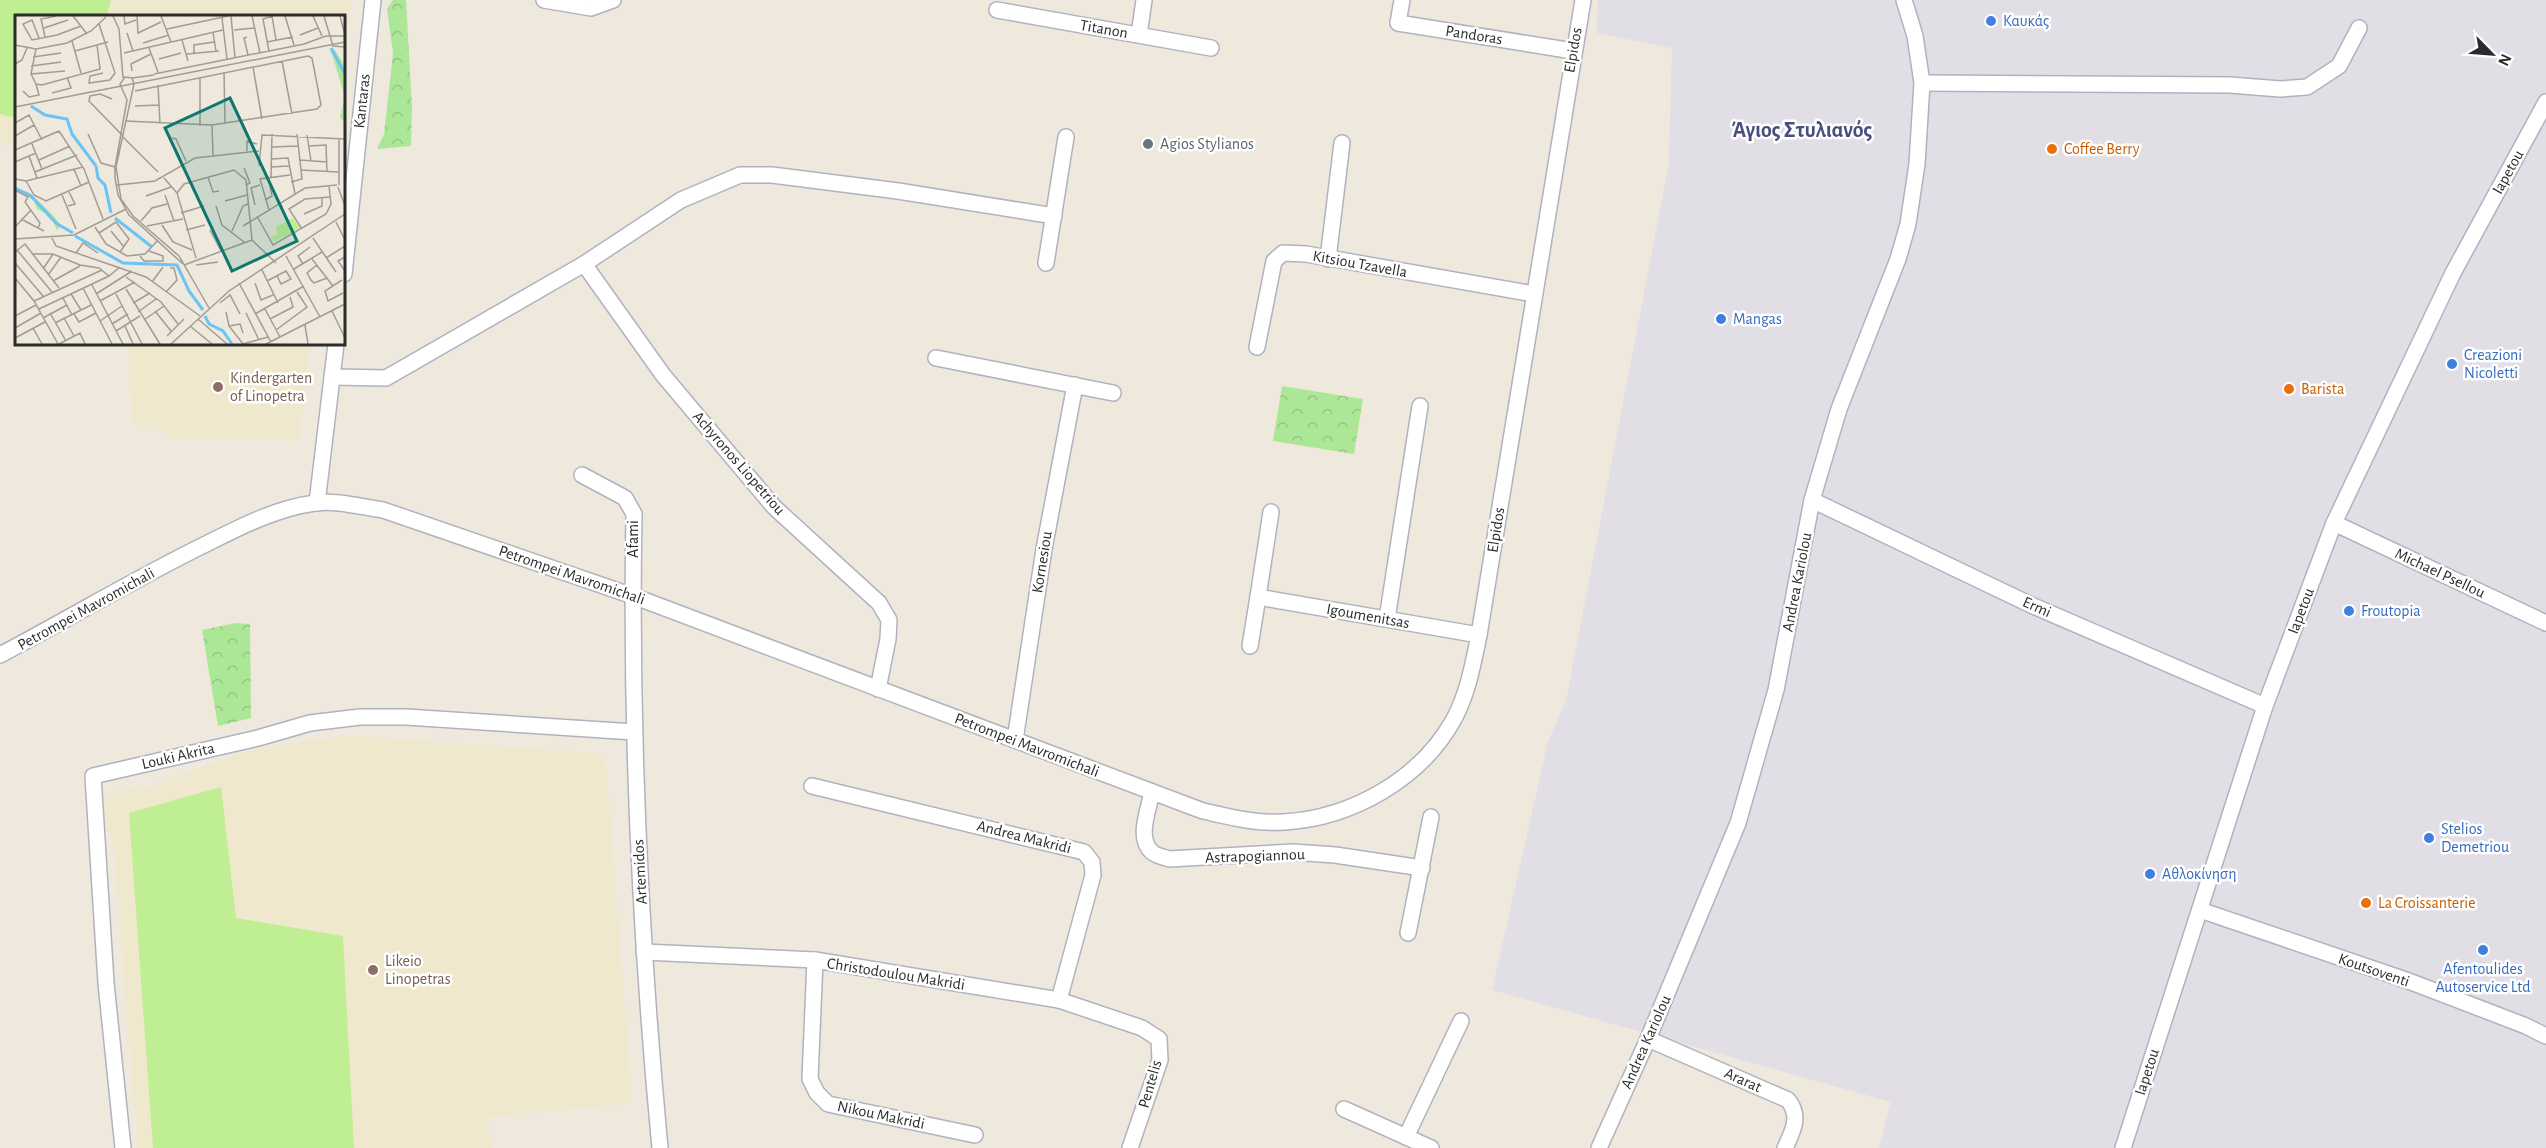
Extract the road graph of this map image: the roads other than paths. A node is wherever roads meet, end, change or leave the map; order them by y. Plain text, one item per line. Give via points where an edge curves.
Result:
1 (373, 0) edge
2 (544, 0) edge
3 (613, 0) edge
4 (1144, 0) edge
5 (1402, 0) edge
6 (1582, 0) edge
7 (1904, 0) edge
8 (998, 10) dead end
9 (2359, 28) dead end
10 (1139, 35) junction
11 (1210, 48) dead end
12 (1573, 51) junction
13 (1922, 83) junction
14 (2546, 102) edge
15 (1066, 137) dead end
16 (1342, 143) dead end
17 (1054, 216) junction
18 (1328, 259) junction
19 (1046, 263) dead end
20 (584, 264) junction
21 (345, 265) edge
22 (1534, 294) junction
23 (336, 345) edge
24 (1257, 347) dead end
25 (936, 358) dead end
26 (332, 377) junction
27 (1075, 385) junction
28 (1113, 393) dead end
29 (1420, 406) dead end
30 (582, 475) dead end
31 (1812, 500) junction
32 (316, 503) junction
33 (1271, 512) dead end
34 (2334, 523) junction
35 (633, 596) junction
36 (1258, 597) junction
37 (1387, 619) junction
38 (2546, 623) edge
39 (1479, 635) junction
40 (1250, 646) dead end
41 (0, 655) edge
42 (878, 688) junction
43 (2265, 706) junction
44 (634, 732) junction
45 (1015, 740) junction
46 (812, 786) dead end
47 (1152, 792) junction
48 (1431, 817) dead end
49 (1422, 868) junction
50 (2200, 910) junction
51 (1408, 933) dead end
52 (644, 952) junction
53 (815, 960) junction
54 (1059, 1000) junction
55 (1461, 1021) dead end
56 (1143, 1028) joint
57 (2546, 1036) edge
58 (1648, 1039) junction
59 (1344, 1108) dead end
60 (975, 1135) dead end
61 (1406, 1137) junction
62 (123, 1148) edge
63 (660, 1148) edge
64 (1130, 1148) edge
65 (1431, 1148) edge
66 (1599, 1148) edge
67 (1785, 1148) edge
68 (2123, 1148) edge

1 - 21 street, Kantaras
2 - 3 street via 591,8
4 - 10 street
5 - 12 street, Pandoras via 1398,23
6 - 12 street, Elpidos
7 - 13 street, Andrea Kariolou via 1915,36
8 - 10 street, Titanon
9 - 13 street via 2339,66 2307,87
10 - 11 street, Titanon
12 - 22 street, Elpidos
13 - 31 street, Andrea Kariolou via 1917,164 1908,224 1839,409
14 - 34 street, Iapetou via 2452,273
15 - 17 street
16 - 18 street
17 - 19 street
17 - 20 street via 898,190 740,174 681,200
18 - 22 street, Kitsiou Tzavella
18 - 24 street, Kitsiou Tzavella via 1283,253 1274,261
20 - 26 street via 386,378
20 - 42 street, Achyronos Liopetriou via 663,375 774,507 879,603 890,620
22 - 39 street, Elpidos
23 - 26 street
25 - 27 street
26 - 32 street
27 - 28 street
27 - 45 street, Kornesiou via 1044,549
29 - 37 street
30 - 35 street, Afami via 625,498 634,514
31 - 43 street, Ermi via 2031,605
31 - 58 street, Andrea Kariolou via 1776,690 1738,823
32 - 35 street, Petrompei Mavromichali via 382,510
32 - 41 street, Petrompei Mavromichali via 281,511 181,556
33 - 36 street
34 - 38 street, Michael Psellou
34 - 43 street, Iapetou
35 - 42 street, Petrompei Mavromichali
35 - 44 street, Artemidos
36 - 37 street, Igoumenitsas
36 - 40 street
37 - 39 street, Igoumenitsas
39 - 47 street, Elpidos via 1469,683 1454,719 1430,752 1401,780 1368,800 1329,815 1284,822 1242,820
42 - 45 street, Petrompei Mavromichali
43 - 50 street, Iapetou
44 - 52 street, Artemidos
44 - 62 street, Louki Akrita via 360,717 310,723 93,776 106,983
45 - 47 street, Petrompei Mavromichali
46 - 54 street, Andrea Makridi via 1084,852 1092,862 1093,875
47 - 49 street, Astrapogiannou via 1144,832 1147,844 1153,853 1170,859 1293,852
48 - 49 street
49 - 51 street
50 - 57 street, Koutsoventi via 2406,980
50 - 68 street, Iapetou
52 - 53 street, Christodoulou Makridi
52 - 63 street, Artemidos
53 - 54 street, Christodoulou Makridi
53 - 60 street, Nikou Makridi via 810,1079 817,1093 828,1104
54 - 56 street, Christodoulou Makridi
55 - 61 street
56 - 64 street, Pentelis via 1159,1040 1160,1060
58 - 66 street, Andrea Kariolou
58 - 67 street, Ararat via 1788,1100 1795,1108 1796,1118
59 - 61 street
61 - 65 street

